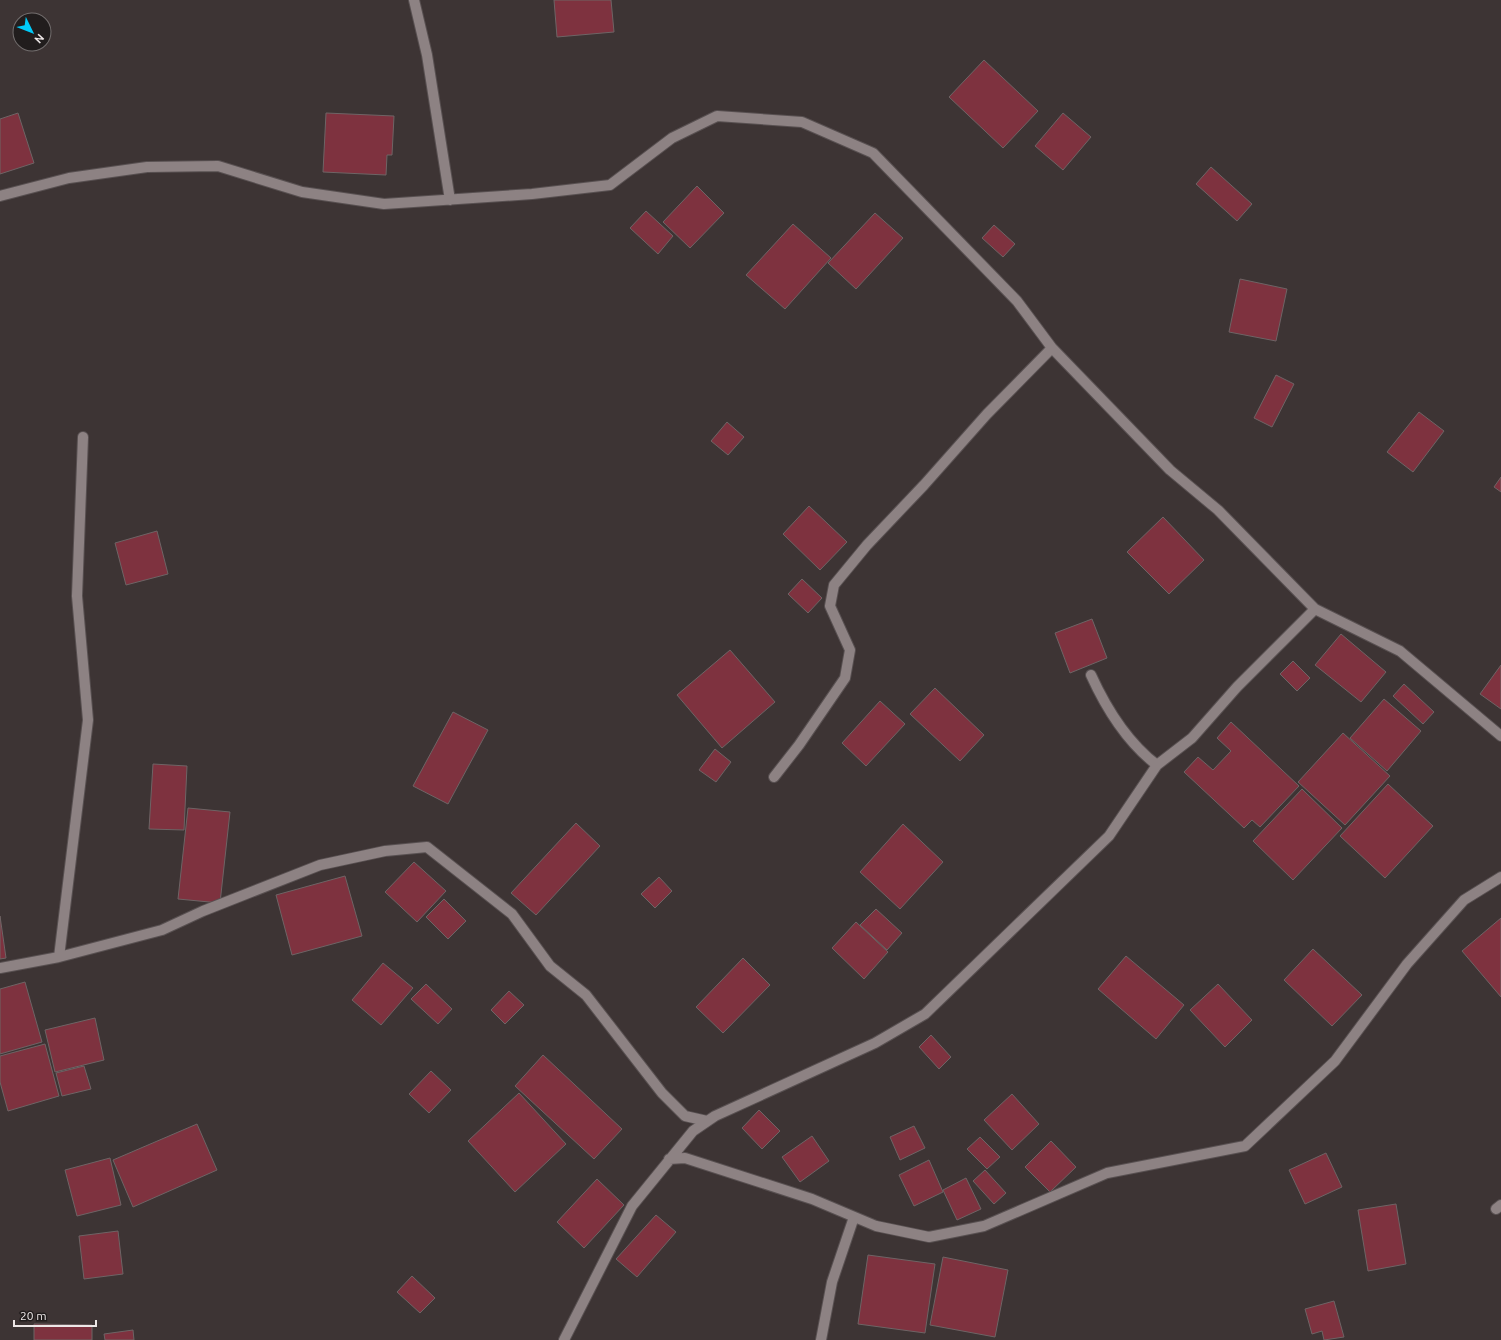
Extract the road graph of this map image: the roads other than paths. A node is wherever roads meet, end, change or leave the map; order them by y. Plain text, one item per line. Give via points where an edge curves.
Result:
1 (414, 0) edge
2 (0, 196) edge
3 (450, 200) junction
4 (1052, 348) junction
5 (82, 437) dead end
6 (1314, 609) junction
7 (1091, 675) dead end
8 (1501, 736) edge
9 (1157, 765) junction
10 (774, 777) dead end
11 (1501, 877) edge
12 (59, 957) junction
13 (0, 968) edge
14 (707, 1121) junction
15 (669, 1159) junction
16 (854, 1217) junction
17 (564, 1340) edge
18 (822, 1340) edge

1 - 3 street via 427,55
2 - 3 street via 69,178 147,167 218,166 302,192 377,203
3 - 4 street via 610,185 672,138 717,116 802,122 873,153 1017,301
4 - 6 street via 1170,470 1218,510
4 - 10 street via 987,414 834,584 830,606 850,650 845,678 800,745
5 - 12 street via 76,596 88,720
6 - 8 street via 1400,651
6 - 9 street via 1237,687 1192,738
7 - 9 street via 1100,696 1142,754
9 - 14 street via 1108,836 925,1014 875,1043
11 - 16 street via 1464,900 1407,964 1335,1061 1245,1146 1107,1173 984,1226 930,1237 876,1226
12 - 13 street
12 - 14 street via 162,930 320,865 385,851 428,847 512,914 550,966 586,995 662,1093 685,1116
14 - 15 street via 693,1131
15 - 16 street via 685,1158 812,1199
15 - 17 street via 632,1206
16 - 18 street via 832,1282

